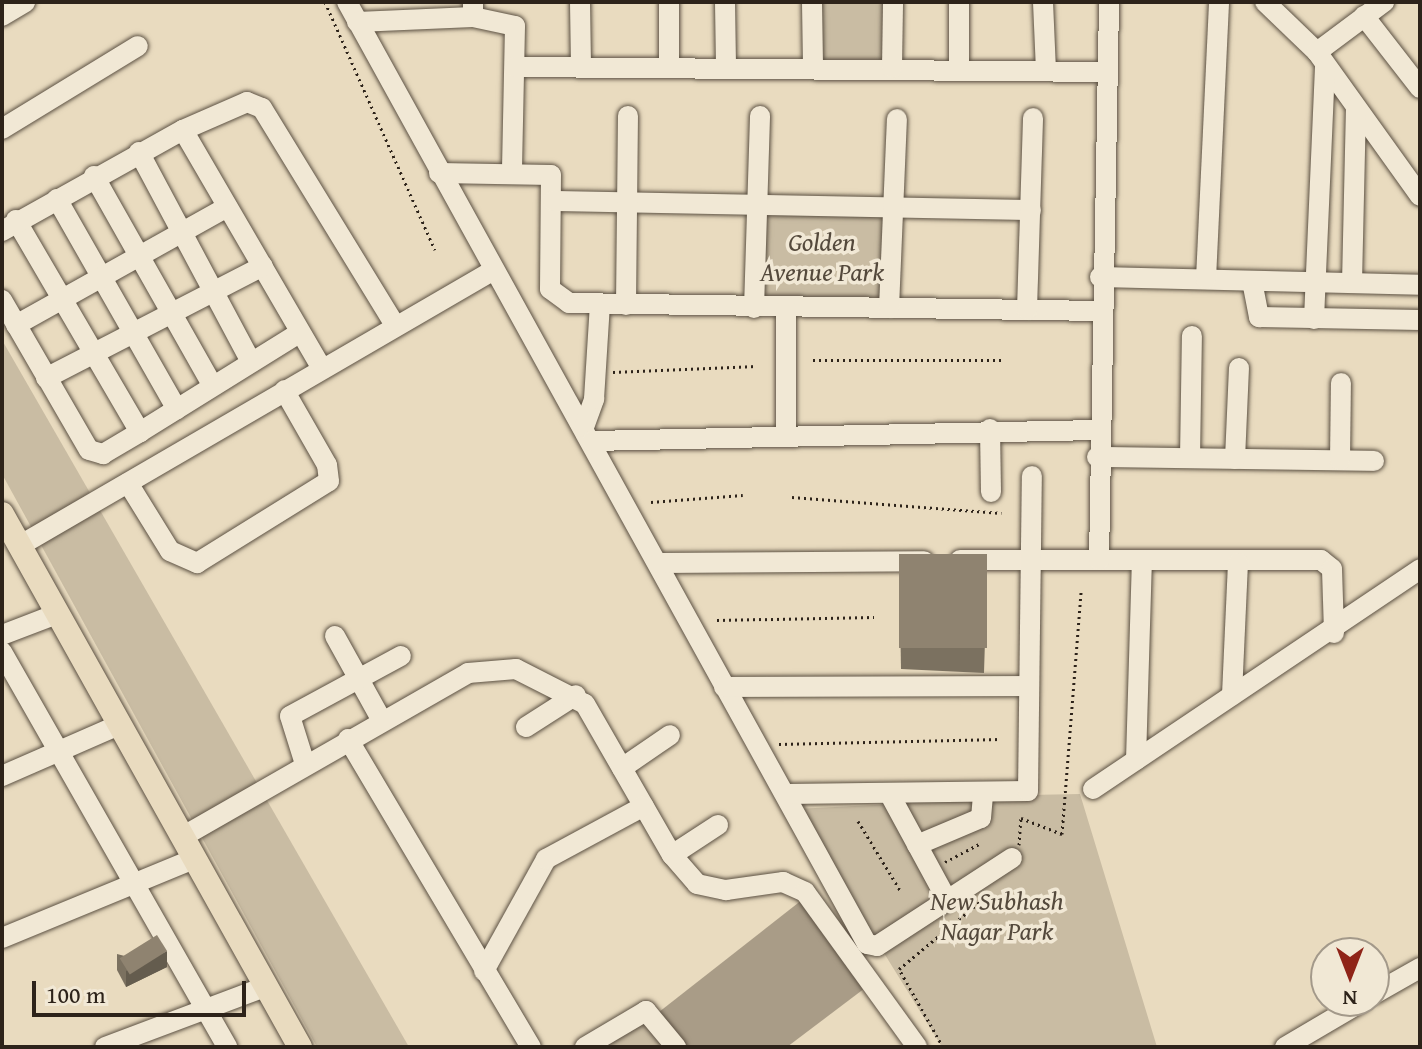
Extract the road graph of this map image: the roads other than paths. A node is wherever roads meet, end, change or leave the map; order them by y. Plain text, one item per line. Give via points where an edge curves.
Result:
1 (25, 2) edge
2 (347, 2) edge
3 (580, 2) edge
4 (669, 2) edge
5 (725, 2) edge
6 (812, 2) edge
7 (893, 2) edge
8 (959, 2) edge
9 (1043, 2) edge
10 (1109, 2) edge
11 (1219, 2) edge
12 (1265, 2) edge
13 (1384, 2) edge
14 (473, 9) edge
15 (406, 10) edge
16 (2, 16) edge
17 (1364, 16) junction
18 (357, 22) junction
19 (138, 46) dead end
20 (1321, 58) junction
21 (515, 67) junction
22 (581, 67) junction
23 (669, 67) junction
24 (726, 68) junction
25 (813, 68) junction
26 (892, 68) junction
27 (959, 68) junction
28 (1046, 70) junction
29 (1106, 72) junction
30 (1420, 88) edge
31 (1356, 109) junction
32 (628, 116) dead end
33 (760, 116) dead end
34 (1033, 118) dead end
35 (897, 119) dead end
36 (2, 129) edge
37 (183, 130) junction
38 (139, 152) junction
39 (512, 171) junction
40 (439, 173) junction
41 (94, 176) junction
42 (1420, 196) edge
43 (57, 199) junction
44 (553, 201) junction
45 (627, 202) junction
46 (756, 203) junction
47 (227, 207) junction
48 (894, 208) junction
49 (1031, 210) junction
50 (9, 225) edge
51 (181, 231) junction
52 (140, 253) junction
53 (263, 266) junction
54 (494, 270) junction
55 (98, 276) junction
56 (1100, 277) junction
57 (1206, 279) junction
58 (1252, 281) junction
59 (1315, 282) junction
60 (1352, 283) junction
61 (1420, 285) edge
62 (215, 291) junction
63 (60, 296) junction
64 (2, 300) edge
65 (600, 304) junction
66 (626, 305) junction
67 (754, 308) junction
68 (889, 308) junction
69 (786, 309) junction
70 (1027, 310) junction
71 (1100, 311) junction
72 (174, 312) junction
73 (1314, 319) junction
74 (1420, 320) edge
75 (16, 325) junction
76 (395, 325) junction
77 (299, 333) junction
78 (132, 334) junction
79 (1192, 336) dead end
80 (94, 355) junction
81 (251, 362) junction
82 (321, 367) junction
83 (1239, 368) dead end
84 (46, 378) junction
85 (1341, 383) dead end
86 (213, 386) junction
87 (284, 390) junction
88 (177, 409) junction
89 (990, 429) junction
90 (1098, 430) junction
91 (140, 432) junction
92 (786, 433) junction
93 (588, 434) junction
94 (1097, 457) junction
95 (1190, 458) junction
96 (1235, 459) junction
97 (1340, 460) junction
98 (1374, 461) dead end
99 (1032, 476) dead end
100 (128, 483) junction
101 (991, 492) dead end
102 (2, 514) edge
103 (19, 546) junction
104 (1032, 559) junction
105 (1099, 560) junction
106 (1142, 561) junction
107 (659, 563) junction
108 (1238, 563) junction
109 (1420, 569) edge
110 (57, 614) junction
111 (1334, 633) junction
112 (2, 635) edge
113 (335, 636) dead end
114 (2, 652) edge
115 (401, 656) dead end
116 (360, 680) junction
117 (1029, 686) junction
118 (724, 687) junction
119 (576, 695) junction
120 (1232, 695) junction
121 (381, 719) junction
122 (119, 725) junction
123 (526, 727) dead end
124 (670, 735) dead end
125 (348, 739) junction
126 (60, 750) junction
127 (1136, 760) junction
128 (305, 764) junction
129 (622, 768) junction
130 (2, 776) edge
131 (1093, 789) dead end
132 (889, 793) junction
133 (787, 794) junction
134 (983, 794) junction
135 (644, 806) junction
136 (718, 825) dead end
137 (182, 837) junction
138 (917, 845) junction
139 (672, 855) junction
140 (1012, 858) dead end
141 (194, 859) junction
142 (134, 882) junction
143 (947, 900) junction
144 (2, 938) edge
145 (1420, 968) edge
146 (484, 971) junction
147 (1390, 985) edge
148 (267, 986) junction
149 (207, 1010) junction
150 (1336, 1017) edge
151 (105, 1047) edge
152 (227, 1047) edge
153 (300, 1047) edge
154 (531, 1047) edge
155 (585, 1047) edge
156 (676, 1047) edge
157 (917, 1047) edge
158 (1285, 1047) edge

1 - 16 street
2 - 18 street
3 - 22 street
4 - 23 street
5 - 24 street
6 - 25 street
7 - 26 street
8 - 27 street
9 - 28 street
10 - 29 street
11 - 57 street
12 - 20 street
13 - 17 street
14 - 15 street
14 - 21 street via 512,22
15 - 18 street
17 - 20 street
17 - 30 street
18 - 40 street
19 - 36 street
20 - 31 street
20 - 59 street
21 - 22 street
21 - 39 street
22 - 23 street
23 - 24 street
24 - 25 street
25 - 26 street
26 - 27 street
27 - 28 street
28 - 29 street
29 - 56 street
31 - 42 street
31 - 60 street
32 - 45 street
33 - 46 street
34 - 49 street
35 - 48 street
37 - 38 street
37 - 47 street
37 - 76 street via 247,102 262,108
38 - 41 street
38 - 51 street
39 - 40 street
39 - 44 street via 551,175
40 - 54 street
41 - 43 street
41 - 52 street
43 - 50 street
43 - 55 street
44 - 45 street
44 - 65 street via 550,289 562,302
45 - 46 street
45 - 66 street
46 - 48 street
46 - 67 street
47 - 51 street
47 - 53 street
48 - 49 street
48 - 68 street
49 - 70 street
50 - 63 street
51 - 52 street
51 - 62 street
52 - 55 street
52 - 72 street
53 - 62 street
53 - 77 street
54 - 76 street
54 - 93 street
55 - 63 street
55 - 78 street
56 - 57 street
56 - 71 street
57 - 58 street
58 - 59 street
58 - 73 street via 1255,315
59 - 60 street
59 - 73 street
60 - 61 street
62 - 72 street
62 - 81 street
63 - 75 street
63 - 80 street
64 - 75 street
65 - 66 street
65 - 93 street
66 - 67 street
67 - 69 street
68 - 69 street
68 - 70 street
69 - 92 street
70 - 71 street
71 - 90 street
72 - 78 street
72 - 86 street
73 - 74 street
75 - 84 street
76 - 82 street
77 - 81 street
77 - 82 street
78 - 80 street
78 - 88 street
79 - 95 street
80 - 84 street
80 - 91 street
81 - 86 street
82 - 87 street
83 - 96 street
84 - 91 street via 95,455
85 - 97 street
86 - 88 street
87 - 100 street
87 - 100 street via 327,465 329,481 197,563 170,551
88 - 91 street
89 - 90 street
89 - 92 street
89 - 101 street
90 - 94 street
92 - 93 street
93 - 107 street
94 - 95 street
94 - 105 street
95 - 96 street
96 - 97 street
97 - 98 street
99 - 104 street
100 - 103 street
102 - 103 main road
103 - 110 main road
104 - 105 street
104 - 107 street
104 - 117 street
105 - 106 street
106 - 108 street
106 - 127 street
107 - 118 street
108 - 111 street via 1328,562
108 - 120 street
109 - 111 street
110 - 112 street
110 - 122 main road
111 - 120 street
113 - 116 street
114 - 126 street
115 - 116 street
116 - 121 street
116 - 128 street via 288,719
117 - 118 street
117 - 134 street via 1030,789
118 - 133 street
119 - 121 street via 516,669 490,668
119 - 123 street
119 - 129 street
120 - 127 street
121 - 125 street
122 - 126 street
122 - 137 main road
124 - 129 street
125 - 128 street
125 - 146 street
126 - 130 street
126 - 142 street
127 - 131 street
128 - 137 street
129 - 135 street
132 - 133 street
132 - 134 street
132 - 138 street
133 - 143 street via 867,944 877,946
134 - 138 street via 981,818
135 - 139 street
135 - 146 street via 546,859
136 - 139 street
137 - 141 main road
138 - 143 street
139 - 157 street via 705,889 798,887
140 - 143 street
141 - 142 street
141 - 148 main road
142 - 144 street
142 - 149 street
145 - 147 street
146 - 154 street
148 - 149 street
148 - 153 main road
149 - 151 street
149 - 152 street
150 - 158 street
155 - 156 street via 646,1011

